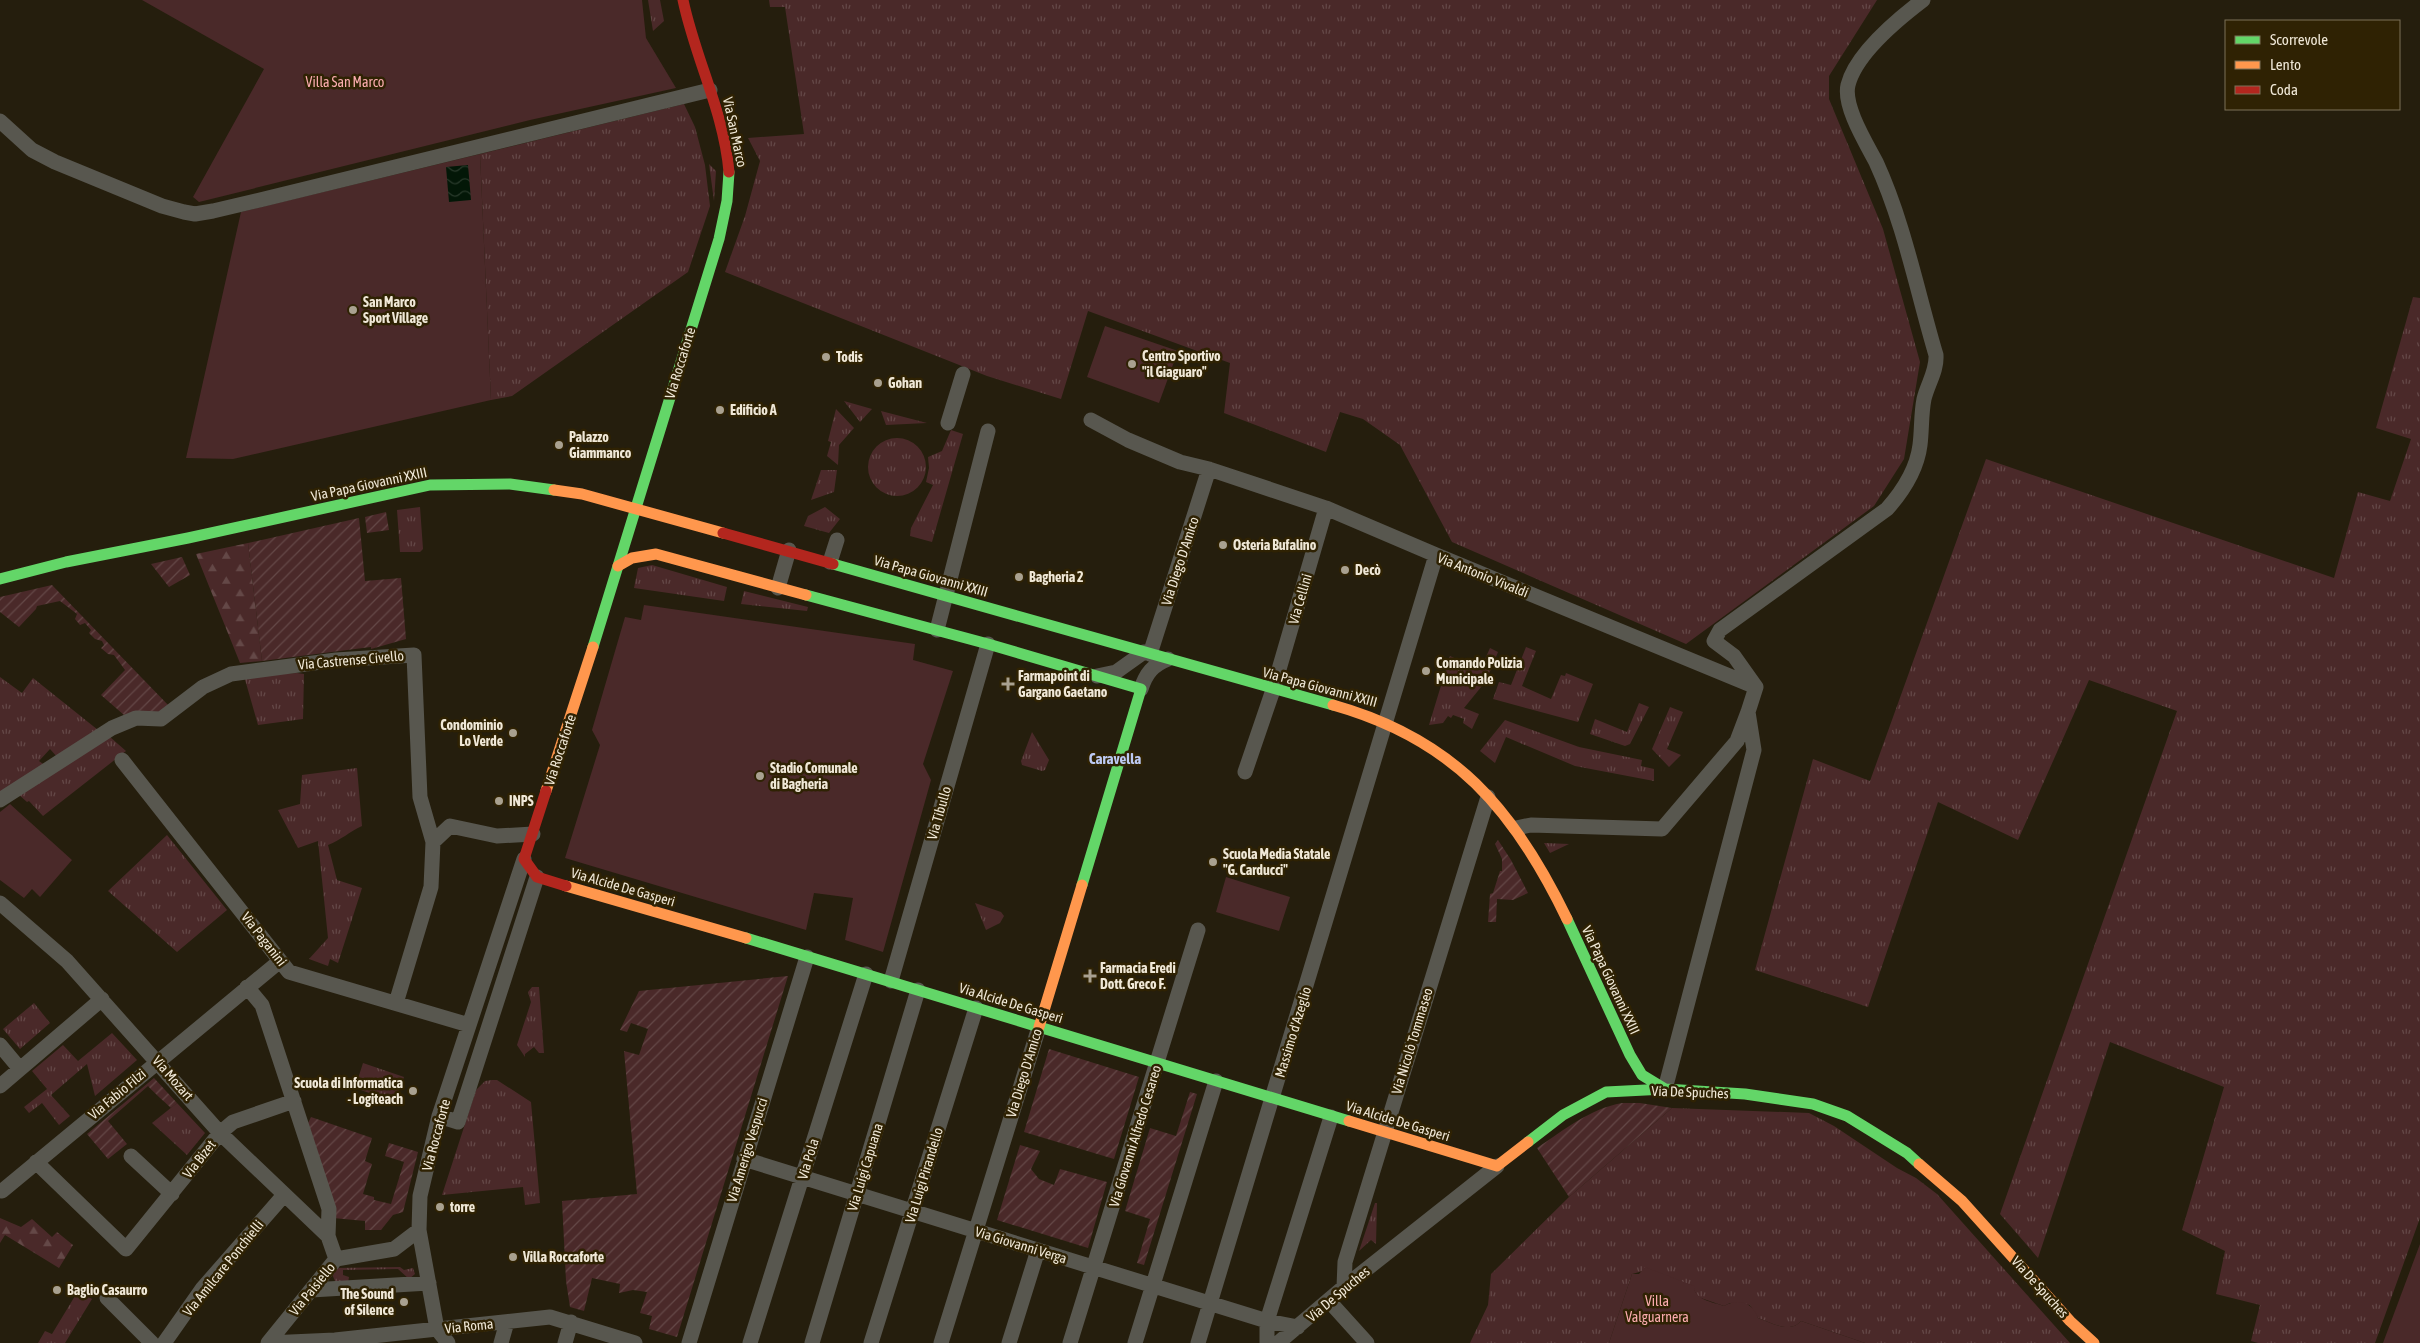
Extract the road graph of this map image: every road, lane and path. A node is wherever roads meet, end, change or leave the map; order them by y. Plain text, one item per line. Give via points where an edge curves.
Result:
1 (683, 0) edge
2 (1923, 0) edge
3 (710, 90) junction
4 (0, 120) edge
5 (708, 272) joint
6 (963, 374) dead end
7 (1091, 420) dead end
8 (948, 423) dead end
9 (988, 431) dead end
10 (1209, 469) junction
11 (635, 508) junction
12 (1326, 508) junction
13 (630, 524) junction
14 (638, 535) dead end
15 (837, 540) dead end
16 (651, 545) dead end
17 (789, 550) junction
18 (1436, 555) junction
19 (668, 558) junction
20 (830, 562) junction
21 (618, 566) junction
22 (0, 579) edge
23 (778, 588) junction
24 (946, 596) junction
25 (937, 630) junction
26 (988, 644) junction
27 (1147, 653) junction
28 (1168, 659) junction
29 (1097, 676) junction
30 (1756, 687) junction
31 (1141, 688) junction
32 (1273, 690) junction
33 (1748, 712) junction
34 (1387, 721) junction
35 (122, 760) dead end
36 (1245, 772) dead end
37 (1488, 797) junction
38 (0, 800) edge
39 (1516, 828) junction
40 (533, 834) junction
41 (433, 842) junction
42 (524, 859) junction
43 (537, 877) junction
44 (0, 903) edge
45 (1198, 930) dead end
46 (808, 957) junction
47 (280, 961) junction
48 (866, 974) junction
49 (890, 981) junction
50 (247, 987) junction
51 (918, 990) junction
52 (102, 999) junction
53 (396, 1003) junction
54 (976, 1008) junction
55 (1038, 1027) junction
56 (468, 1030) junction
57 (484, 1041) junction
58 (0, 1046) edge
59 (1630, 1055) junction
60 (157, 1061) junction
61 (1158, 1063) junction
62 (20, 1069) junction
63 (1216, 1081) junction
64 (0, 1086) edge
65 (1665, 1089) junction
66 (1606, 1092) junction
67 (1274, 1098) junction
68 (294, 1101) junction
69 (439, 1116) junction
70 (1331, 1117) junction
71 (220, 1133) junction
72 (1384, 1133) junction
73 (131, 1156) dead end
74 (744, 1159) junction
75 (36, 1162) junction
76 (1497, 1166) junction
77 (803, 1177) junction
78 (2, 1191) dead end
79 (172, 1194) junction
80 (857, 1194) junction
81 (284, 1195) junction
82 (913, 1211) junction
83 (419, 1230) junction
84 (976, 1230) junction
85 (328, 1236) junction
86 (1038, 1250) junction
87 (336, 1259) junction
88 (1094, 1267) junction
89 (429, 1283) junction
90 (1154, 1285) junction
91 (1344, 1286) junction
92 (311, 1290) junction
93 (107, 1298) dead end
94 (1329, 1301) junction
95 (1211, 1303) junction
96 (1267, 1321) junction
97 (507, 1322) junction
98 (571, 1322) junction
99 (1298, 1327) junction
100 (437, 1329) junction
101 (630, 1342) edge
102 (152, 1343) edge
103 (164, 1343) edge
104 (268, 1343) edge
105 (448, 1343) edge
106 (501, 1343) edge
107 (564, 1343) edge
108 (689, 1343) edge
109 (750, 1343) edge
110 (812, 1343) edge
111 (871, 1343) edge
112 (941, 1343) edge
113 (1009, 1343) edge
114 (1070, 1343) edge
115 (1135, 1343) edge
116 (1198, 1343) edge
117 (1267, 1343) edge
118 (1278, 1343) edge
119 (1367, 1343) edge
120 (2094, 1343) edge

1 - 3 street, Via San Marco via 687,28
2 - 30 street via 1879,36 1854,72 1847,93 1905,242 1936,355 1937,366 1925,396 1920,446 1899,496 1887,508 1720,630 1714,641 1734,656
3 - 4 street via 195,214 162,206 56,162 32,150
3 - 5 street, Via San Marco via 724,141 729,178 719,239
5 - 11 street, Via Roccaforte
6 - 8 street
7 - 10 street, Via Antonio Vivaldi via 1180,462
9 - 24 street
10 - 12 street, Via Antonio Vivaldi
10 - 27 street, Via Diego D'Amico
11 - 13 street, Via Roccaforte
11 - 17 street, Via Papa Giovanni XXIII
11 - 22 street, Via Papa Giovanni XXIII via 582,494 510,484 430,484
12 - 18 street, Via Antonio Vivaldi
12 - 32 street, Via Cellini
13 - 14 street
13 - 21 street, Via Roccaforte
15 - 20 street
16 - 19 street
17 - 20 street, Via Papa Giovanni XXIII
17 - 23 street
18 - 30 street, Via Antonio Vivaldi
18 - 34 street, Massimo d'Azeglio
19 - 21 street via 656,554 642,555
19 - 23 street
20 - 24 street, Via Papa Giovanni XXIII
21 - 40 street, Via Roccaforte
23 - 25 street
24 - 25 street
24 - 27 street, Via Papa Giovanni XXIII
25 - 26 street
26 - 29 street
26 - 49 street, Via Tibullo
27 - 28 street, Via Papa Giovanni XXIII
27 - 29 street via 1116,672
28 - 31 street via 1151,669
28 - 32 street, Via Papa Giovanni XXIII
29 - 31 street
30 - 33 street
31 - 55 street, Via Diego D'Amico
32 - 34 street, Via Papa Giovanni XXIII
32 - 36 street
33 - 39 street via 1737,741 1662,829 1531,825
33 - 65 street via 1754,750
34 - 37 street, Via Papa Giovanni XXIII via 1444,758
34 - 67 street, Massimo d'Azeglio
35 - 47 street, Via Paganini
37 - 39 street, Via Papa Giovanni XXIII
37 - 72 street, Via Nicolò Tommaseo
38 - 41 street, Via Castrense Civello via 112,728 136,718 161,719 203,687 231,674 336,660 414,655 420,797
39 - 59 street, Via Papa Giovanni XXIII via 1551,886
40 - 41 street via 496,836 450,826
40 - 42 street, Via Roccaforte
41 - 53 street, Via Castrense Civello via 432,887
42 - 43 street
42 - 56 street, Via Roccaforte
43 - 46 street, Via Alcide De Gasperi
43 - 57 street
44 - 52 street, Via Mozart via 67,961
45 - 61 street, Via Giovanni Alfredo Cesareo
46 - 48 street, Via Alcide De Gasperi
46 - 74 street, Via Amerigo Vespucci
47 - 50 street, Via Fabio Filzi
47 - 53 street, Via Paganini via 289,972
48 - 49 street, Via Alcide De Gasperi
48 - 77 street, Via Pola
49 - 51 street, Via Alcide De Gasperi
50 - 60 street, Via Fabio Filzi
50 - 68 street via 262,1005
51 - 54 street, Via Alcide De Gasperi
51 - 80 street, Via Luigi Capuana
52 - 60 street, Via Mozart
52 - 62 street
53 - 56 street, Via Paganini
54 - 55 street, Via Alcide De Gasperi
54 - 82 street, Via Luigi Pirandello
55 - 61 street, Via Alcide De Gasperi
55 - 84 street, Via Diego D'Amico
56 - 57 street, Via Paganini
56 - 69 street, Via Roccaforte
57 - 69 street via 458,1122
58 - 62 street
59 - 65 street, Via Papa Giovanni XXIII via 1642,1074
59 - 66 street via 1623,1075
60 - 71 street, Via Mozart
60 - 75 street, Via Fabio Filzi
61 - 63 street, Via Alcide De Gasperi
61 - 88 street, Via Giovanni Alfredo Cesareo
62 - 64 street
63 - 67 street, Via Alcide De Gasperi
63 - 90 street
65 - 66 street, Via De Spuches
65 - 120 street, Via De Spuches via 1745,1094 1803,1102 1847,1116 1907,1153 1962,1202
66 - 76 street, Via De Spuches via 1563,1115
67 - 70 street, Via Alcide De Gasperi
67 - 95 street, Massimo d'Azeglio
68 - 71 street, Via Bizet via 233,1122
68 - 85 street via 329,1209
69 - 83 street, Via Roccaforte via 420,1196
70 - 72 street, Via Alcide De Gasperi
70 - 96 street
71 - 79 street, Via Bizet
71 - 81 street, Via Mozart
72 - 76 street, Via Alcide De Gasperi
72 - 91 street, Via Nicolò Tommaseo via 1345,1262
73 - 79 street
74 - 77 street, Via Giovanni Verga
74 - 108 street, Via Amerigo Vespucci
75 - 78 street, Via Fabio Filzi
75 - 79 street, Via Bizet via 126,1249
76 - 91 street, Via De Spuches
77 - 80 street, Via Giovanni Verga
77 - 109 street, Via Pola
80 - 82 street, Via Giovanni Verga
80 - 110 street, Via Luigi Capuana
81 - 85 street, Via Mozart
81 - 103 street, Via Amilcare Ponchielli via 202,1289
82 - 84 street, Via Giovanni Verga
82 - 111 street, Via Luigi Pirandello
83 - 87 street, Via Paisiello via 394,1249
83 - 89 street, Via Roccaforte
84 - 86 street, Via Giovanni Verga
84 - 112 street, Via Diego D'Amico
85 - 87 street, Via Mozart
86 - 88 street, Via Giovanni Verga
86 - 113 street
87 - 92 street, Via Paisiello
88 - 90 street, Via Giovanni Verga
88 - 114 street, Via Giovanni Alfredo Cesareo
89 - 92 street
89 - 100 street, Via Roccaforte
90 - 95 street, Via Giovanni Verga
90 - 115 street
91 - 94 street, Via De Spuches
92 - 104 street, Via Paisiello
93 - 102 street
94 - 99 street, Via De Spuches
94 - 119 street
95 - 96 street, Via Giovanni Verga
95 - 116 street, Massimo d'Azeglio
96 - 99 street, Via Giovanni Verga
96 - 117 street
97 - 98 street, Via Roma via 550,1317
97 - 100 street, Via Roma
97 - 106 street
98 - 101 street, Via Roma
98 - 107 street
99 - 118 street, Via De Spuches
100 - 104 street, Via Roma
100 - 105 street, Via Roccaforte

